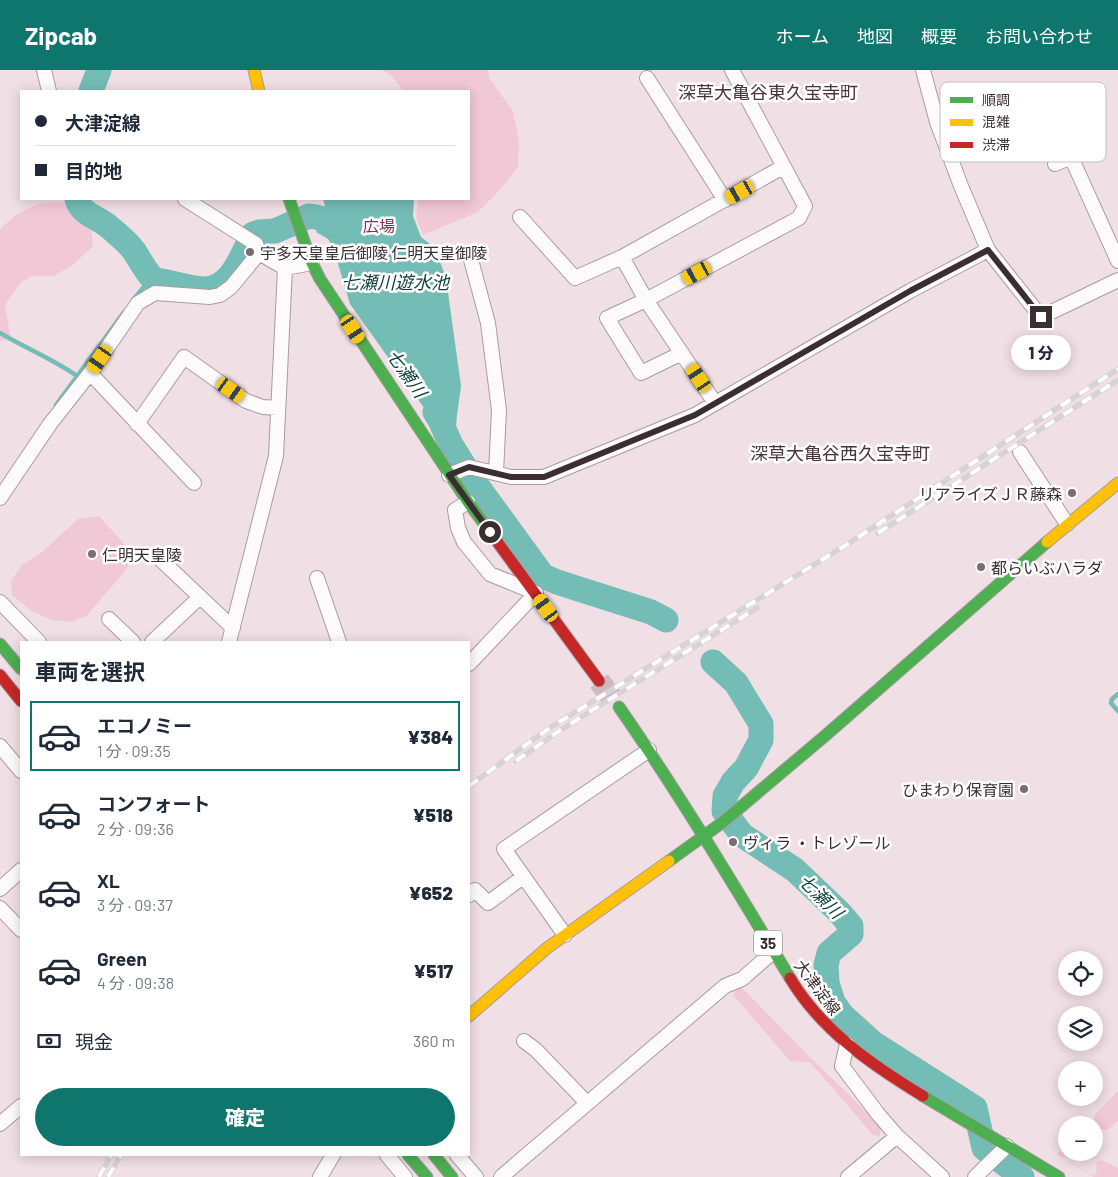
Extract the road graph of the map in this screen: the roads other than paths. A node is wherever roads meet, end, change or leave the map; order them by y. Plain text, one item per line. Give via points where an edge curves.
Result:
1 (44, 70) edge
2 (254, 70) edge
3 (732, 70) edge
4 (923, 70) edge
5 (647, 78) dead end
6 (49, 90) edge
7 (259, 90) edge
8 (940, 130) edge
9 (952, 162) edge
10 (1060, 162) edge
11 (1073, 162) edge
12 (1055, 164) dead end
13 (784, 167) junction
14 (187, 200) edge
15 (289, 200) edge
16 (725, 200) junction
17 (520, 217) dead end
18 (253, 244) junction
19 (988, 250) junction
20 (470, 256) dead end
21 (622, 257) junction
22 (1118, 261) edge
23 (312, 263) junction
24 (285, 268) junction
25 (1118, 280) edge
26 (646, 300) junction
27 (682, 353) junction
28 (90, 373) junction
29 (716, 403) junction
30 (278, 408) junction
31 (137, 424) junction
32 (1020, 452) dead end
33 (459, 471) junction
34 (496, 473) junction
35 (194, 483) dead end
36 (1118, 483) edge
37 (0, 498) edge
38 (468, 502) junction
39 (1067, 524) junction
40 (160, 559) dead end
41 (317, 578) dead end
42 (536, 593) junction
43 (200, 597) junction
44 (0, 602) edge
45 (109, 619) dead end
46 (233, 628) junction
47 (38, 641) edge
48 (132, 641) edge
49 (153, 641) edge
50 (229, 641) edge
51 (338, 641) edge
52 (0, 644) edge
53 (470, 663) edge
54 (20, 668) edge
55 (0, 676) edge
56 (599, 680) tunnel mouth
57 (20, 699) edge
58 (619, 707) tunnel mouth
59 (0, 746) edge
60 (649, 750) junction
61 (20, 770) edge
62 (704, 836) junction
63 (20, 871) edge
64 (523, 877) junction
65 (0, 889) edge
66 (470, 894) edge
67 (0, 908) edge
68 (20, 929) edge
69 (565, 935) junction
70 (773, 952) junction
71 (470, 1015) edge
72 (524, 1041) dead end
73 (846, 1044) junction
74 (586, 1102) junction
75 (20, 1107) edge
76 (0, 1124) edge
77 (897, 1136) junction
78 (1004, 1149) junction
79 (332, 1156) edge
80 (388, 1156) edge
81 (409, 1156) edge
82 (435, 1156) edge
83 (458, 1156) edge
84 (320, 1177) edge
85 (405, 1177) edge
86 (427, 1177) edge
87 (452, 1177) edge
88 (476, 1177) edge
89 (501, 1177) edge
90 (848, 1177) edge
91 (942, 1177) edge
92 (975, 1177) edge
93 (1059, 1177) edge

1 - 6 street
2 - 7 main road
3 - 13 street
4 - 8 street
5 - 16 street
9 - 19 street
10 - 12 street
11 - 22 street
13 - 16 street
13 - 26 street via 805,206 799,218
14 - 18 street
15 - 23 main road
16 - 21 street
17 - 21 street via 576,278
18 - 24 street
18 - 28 street via 231,287 220,295 155,293 138,303
19 - 25 street via 1041,317
19 - 29 street via 910,291
20 - 34 street via 488,323 499,410
21 - 26 street
23 - 24 street
23 - 33 main road via 326,288
24 - 30 street
26 - 27 street
26 - 27 street via 607,318 641,373
27 - 29 street
28 - 31 street
28 - 37 street via 46,423
29 - 34 street via 695,415 544,477 511,477
30 - 31 street via 246,401 184,357
30 - 46 street via 276,456
31 - 35 street
32 - 39 street
33 - 34 street
33 - 38 main road
36 - 39 main road
38 - 42 main road
38 - 42 street via 455,510 464,542 490,574
39 - 62 main road via 826,735
40 - 43 street
41 - 51 street
42 - 53 street
42 - 56 main road
43 - 46 street
43 - 49 street
44 - 47 street
45 - 48 street
46 - 50 street
52 - 54 main road
55 - 57 main road
58 - 60 main road, 大津淀線 / 35
59 - 61 street
60 - 62 main road, 大津淀線 / 35
60 - 64 street via 504,849
62 - 69 main road
62 - 70 main road, 大津淀線 / 35
63 - 65 street
64 - 66 street via 488,903 475,890
64 - 69 street
67 - 68 street
69 - 71 main road
70 - 73 main road, 大津淀線 / 35 via 800,995
70 - 74 street via 742,979 724,986
72 - 74 street
73 - 77 street via 842,1066
73 - 78 main road, 大津淀線 / 35 via 899,1081 994,1138
74 - 89 street
75 - 76 street
77 - 90 street
77 - 91 street
78 - 92 street
78 - 93 main road, 大津淀線 / 35
79 - 84 street
80 - 85 street
81 - 86 main road
82 - 87 main road
83 - 88 street

